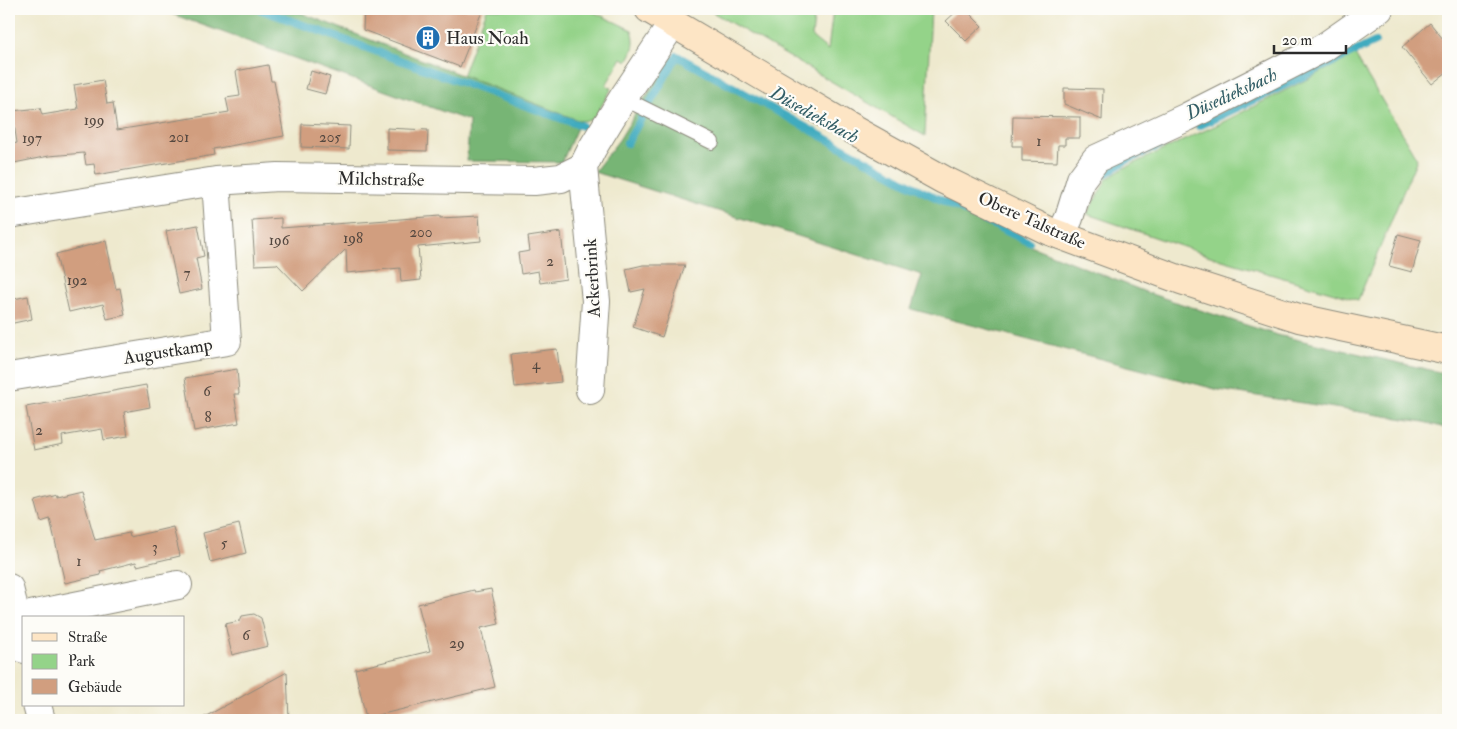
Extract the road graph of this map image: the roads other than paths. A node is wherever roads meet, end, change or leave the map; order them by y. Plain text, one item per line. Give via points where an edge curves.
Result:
1 (649, 9) edge
2 (1379, 9) edge
3 (674, 23) junction
4 (623, 98) junction
5 (712, 142) dead end
6 (583, 167) junction
7 (216, 181) junction
8 (9, 214) edge
9 (1061, 235) junction
10 (1448, 350) edge
11 (9, 377) edge
12 (590, 390) dead end
13 (178, 585) dead end
14 (9, 588) edge
15 (26, 616) edge
16 (22, 617) edge
17 (16, 618) junction
18 (22, 641) edge
19 (38, 706) edge
20 (41, 720) edge

1 - 3 street, Obere Talstraße
2 - 9 street via 1323,48 1096,159 1081,179
3 - 4 street
3 - 9 street, Obere Talstraße via 801,100 927,170
4 - 5 lane
4 - 6 street
6 - 7 street, Milchstraße via 561,178 534,181 278,177
6 - 12 street, Ackerbrink via 596,301
7 - 8 street, Milchstraße
7 - 11 street, Augustkamp via 227,341
9 - 10 street, Obere Talstraße via 1181,280 1299,318
13 - 15 street
14 - 17 street
16 - 17 street
17 - 18 street
19 - 20 street

